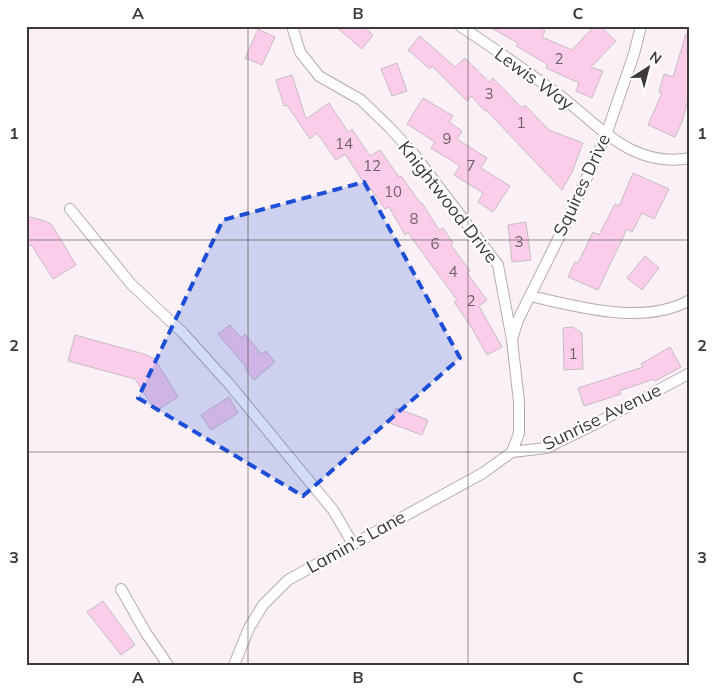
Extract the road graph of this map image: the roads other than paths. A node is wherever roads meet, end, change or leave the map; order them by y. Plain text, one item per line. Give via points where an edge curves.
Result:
1 (292, 26) edge
2 (460, 26) edge
3 (641, 26) edge
4 (606, 135) junction
5 (690, 158) edge
6 (70, 209) dead end
7 (530, 296) junction
8 (690, 300) edge
9 (512, 340) junction
10 (690, 373) edge
11 (512, 452) junction
12 (353, 544) junction
13 (121, 589) dead end
14 (168, 665) edge
15 (234, 665) edge

1 - 9 lane, Knightwood Drive via 300,52 318,76 361,100 389,127 498,265
2 - 4 lane, Lewis Way via 559,95
3 - 4 lane, Squires Drive
4 - 5 lane, Lewis Way via 653,158 674,161
4 - 7 lane, Squires Drive
6 - 12 lane via 131,284 183,333 230,385 333,510
7 - 8 lane via 622,314 677,308
7 - 9 lane, Squires Drive
9 - 11 lane, Knightwood Drive via 519,402 519,432
10 - 11 lane, Sunrise Avenue via 546,448
11 - 12 lane, Lamin's Lane via 482,474
12 - 15 lane, Lamin's Lane via 288,580 263,605 249,628
13 - 14 lane

